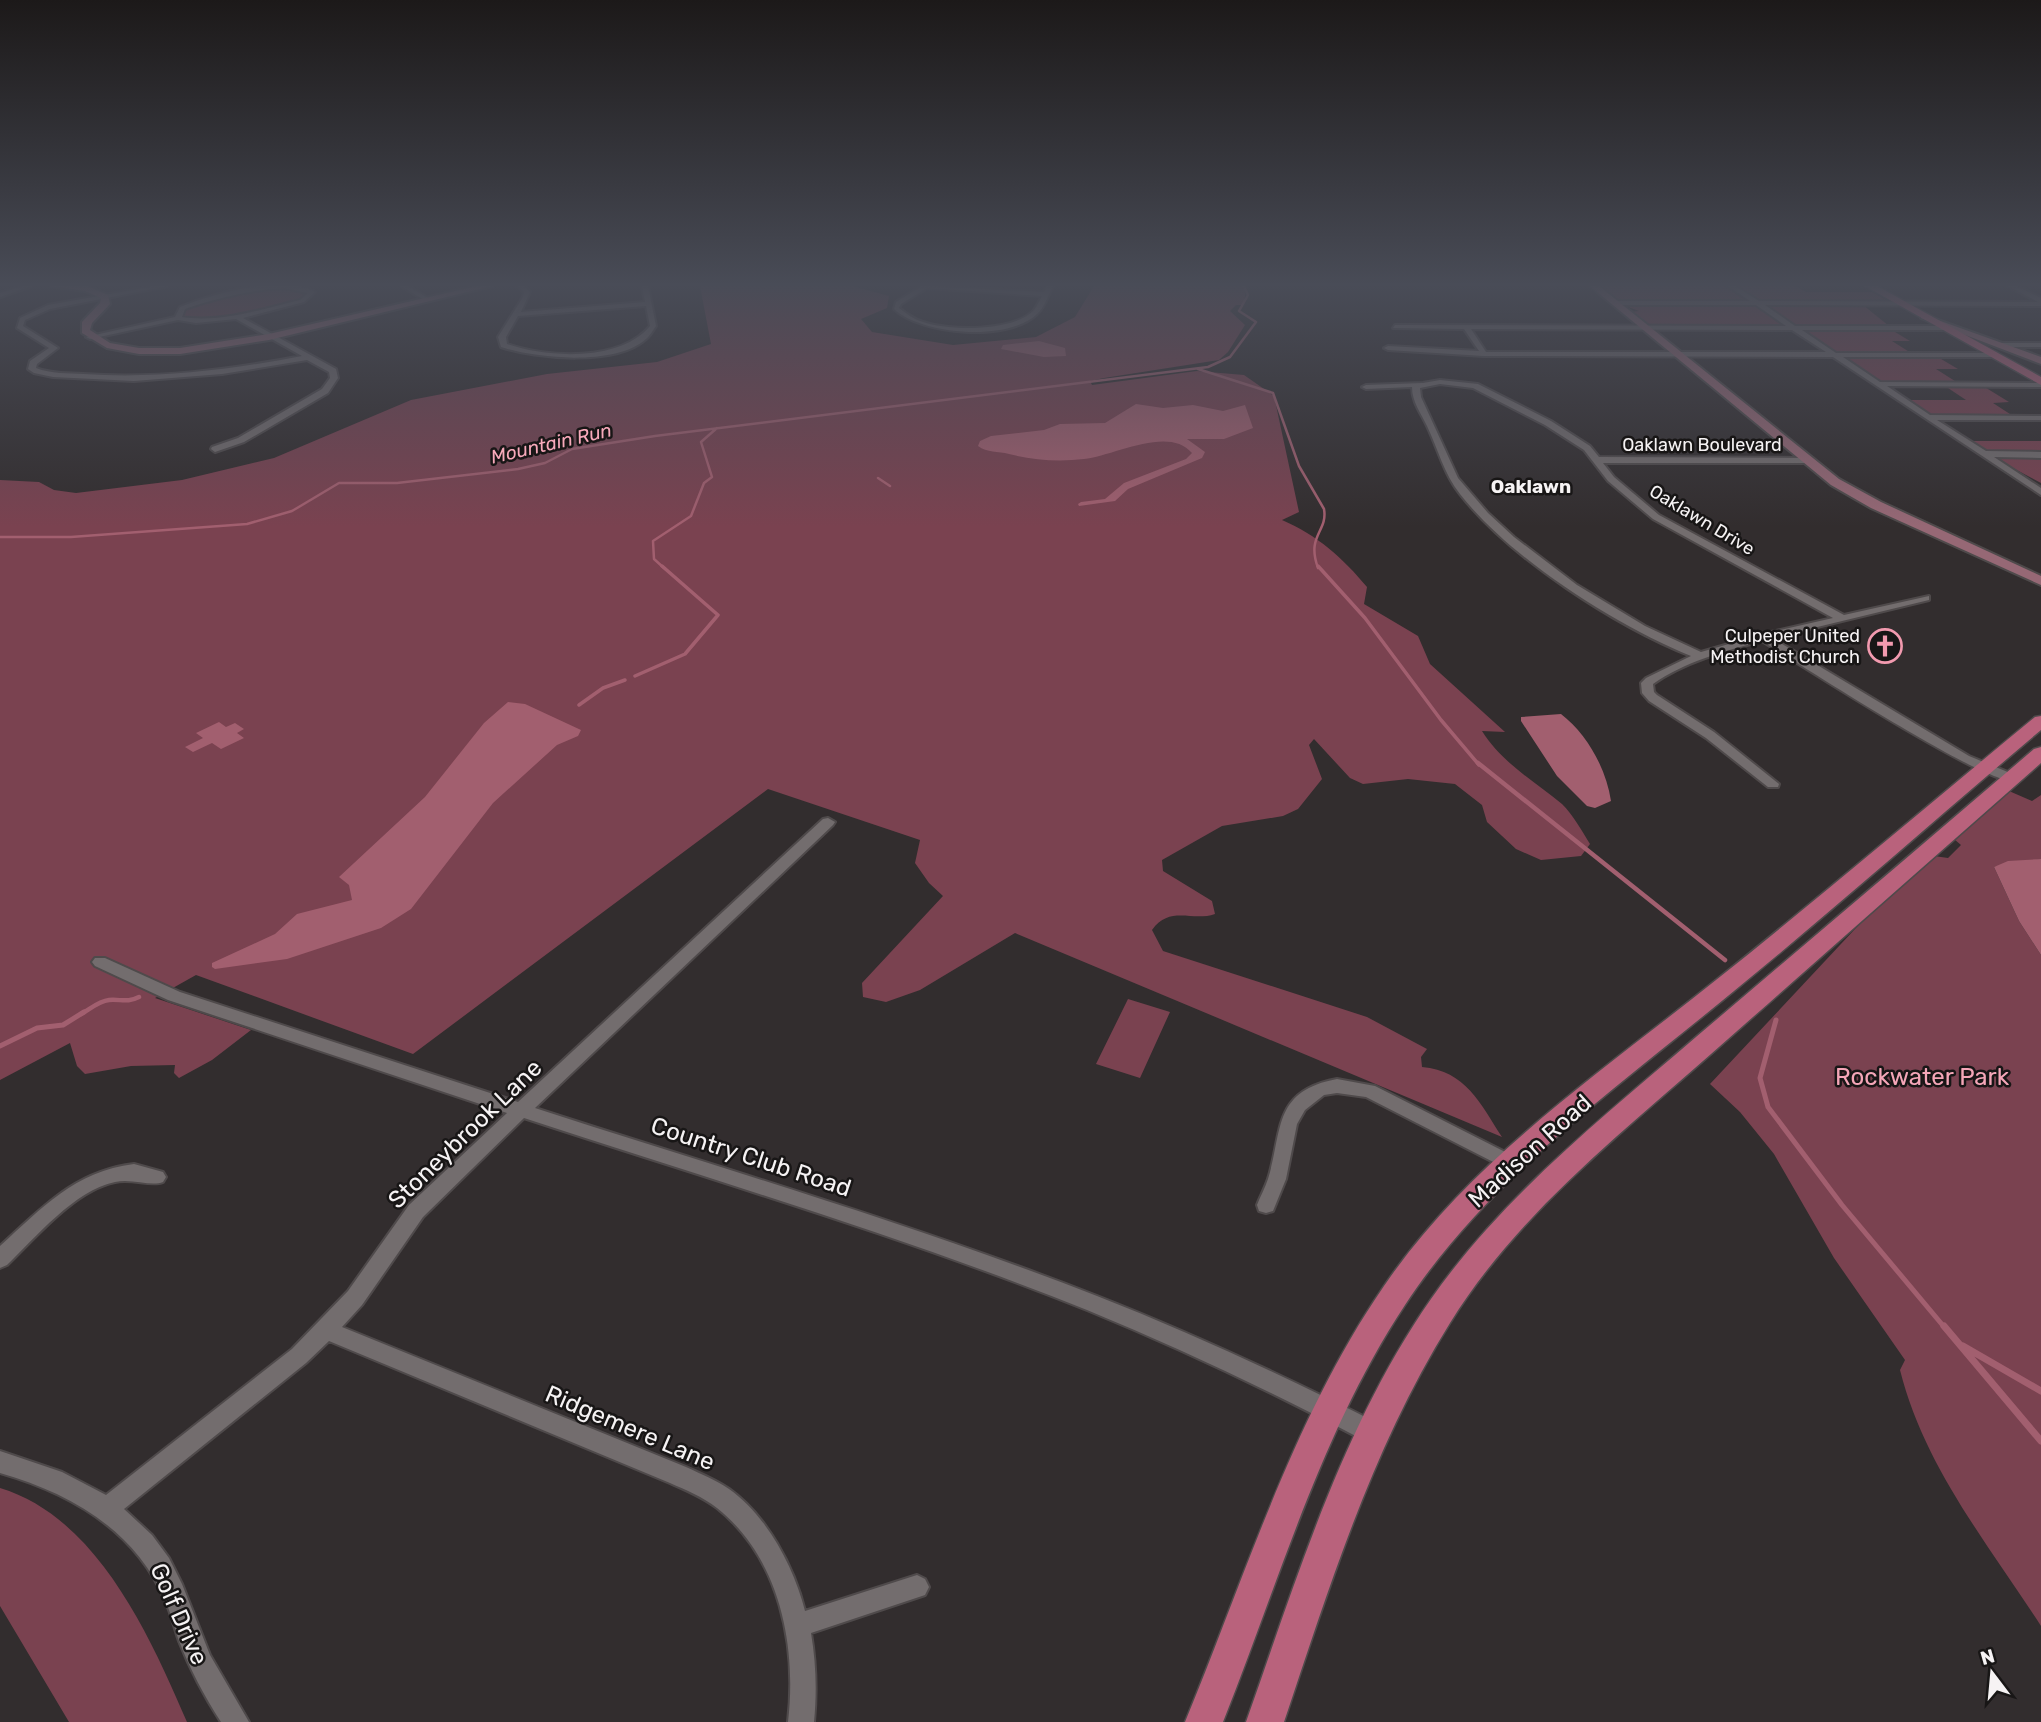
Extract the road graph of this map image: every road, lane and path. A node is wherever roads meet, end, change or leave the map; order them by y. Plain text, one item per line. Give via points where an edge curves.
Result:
1 (32, 366) edge
2 (259, 366) edge
3 (324, 366) edge
4 (1692, 366) edge
5 (1851, 366) edge
6 (2013, 366) edge
7 (2041, 383) edge
8 (1420, 384) junction
9 (1877, 384) junction
10 (1366, 387) dead end
11 (1927, 417) junction
12 (2041, 418) edge
13 (215, 449) dead end
14 (1983, 454) junction
15 (2041, 455) edge
16 (1595, 457) junction
17 (1803, 458) junction
18 (2000, 465) junction
19 (2041, 485) edge
20 (2041, 492) edge
21 (2041, 581) edge
22 (1925, 598) dead end
23 (1843, 619) junction
24 (1763, 637) junction
25 (1700, 656) junction
26 (2041, 721) edge
27 (2041, 753) edge
28 (1985, 768) junction
29 (2010, 778) junction
30 (1773, 784) dead end
31 (828, 822) dead end
32 (100, 962) dead end
33 (522, 1111) junction
34 (1513, 1164) junction
35 (158, 1177) dead end
36 (1266, 1205) dead end
37 (0, 1259) edge
38 (326, 1330) junction
39 (1329, 1409) junction
40 (1373, 1433) junction
41 (0, 1462) edge
42 (108, 1508) junction
43 (917, 1587) dead end
44 (798, 1625) junction
45 (236, 1722) edge
46 (801, 1722) edge
47 (1204, 1722) edge
48 (1265, 1722) edge

1 - 2 street via 41,373 89,378 159,379
3 - 13 street via 334,373 325,391 242,440
4 - 17 street
5 - 9 street
6 - 7 main road
7 - 9 street
8 - 10 street, Oaklawn Drive
8 - 16 street, Oaklawn Drive via 1448,382 1482,389 1548,423
8 - 25 street via 1415,390 1445,459 1464,492 1484,513 1538,560 1613,611 1662,641
9 - 11 street
11 - 12 street
11 - 14 street
14 - 15 street
14 - 18 street
16 - 17 street, Oaklawn Boulevard
16 - 23 street, Oaklawn Drive via 1626,493 1657,517
17 - 21 street via 1867,501
18 - 19 street
18 - 20 street
22 - 23 street
23 - 24 street
24 - 25 street
24 - 28 street
25 - 30 street via 1650,680 1648,692
26 - 28 main road, Madison Road
27 - 29 main road, Madison Road
28 - 29 street
28 - 34 main road, Madison Road
29 - 40 main road, Madison Road via 1525,1206 1441,1310
31 - 33 street, Stoneybrook Lane
32 - 33 street, Country Club Road via 174,996
33 - 38 street, Stoneybrook Lane via 416,1211 355,1298
33 - 39 street, Country Club Road via 939,1247 1133,1320
34 - 36 street via 1369,1091 1338,1086 1320,1089 1298,1105 1285,1133 1277,1179
34 - 39 main road, Madison Road via 1441,1235 1396,1293
35 - 37 street via 132,1171 97,1180 74,1194
38 - 42 street, Stoneybrook Lane
38 - 44 street, Ridgemere Lane via 710,1489 745,1520 785,1587
39 - 40 street, Country Club Road
39 - 47 main road, Madison Road
40 - 48 main road, Madison Road
41 - 42 street, Golf Drive via 77,1488
42 - 45 street, Golf Drive via 158,1563 212,1686
43 - 44 street
44 - 46 street, Ridgemere Lane via 804,1670

